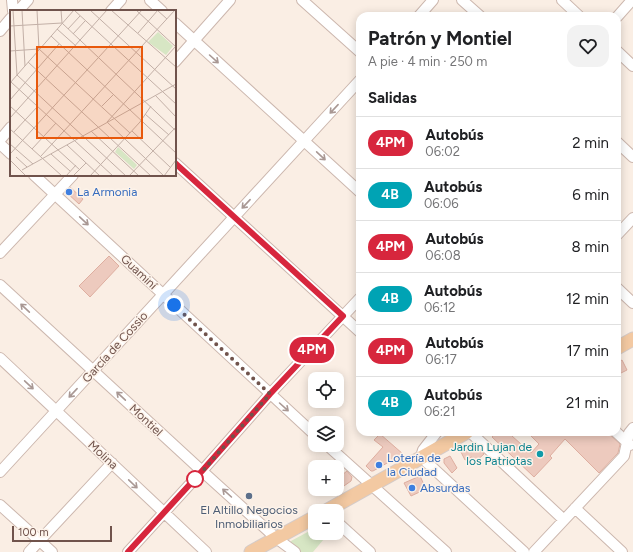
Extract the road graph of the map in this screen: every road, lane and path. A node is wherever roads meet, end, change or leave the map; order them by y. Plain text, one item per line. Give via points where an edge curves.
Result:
1 (12, 0) edge
2 (28, 0) edge
3 (121, 0) edge
4 (150, 0) edge
5 (230, 0) edge
6 (302, 0) edge
7 (433, 0) edge
8 (462, 0) edge
9 (562, 0) edge
10 (632, 0) edge
11 (13, 10) edge
12 (19, 10) edge
13 (113, 10) edge
14 (161, 10) edge
15 (422, 12) edge
16 (476, 12) edge
17 (575, 12) edge
18 (621, 12) edge
19 (10, 18) edge
20 (176, 25) edge
21 (0, 31) edge
22 (194, 41) junction
23 (356, 48) edge
24 (621, 55) edge
25 (176, 61) edge
26 (633, 66) edge
27 (356, 84) edge
28 (10, 128) edge
29 (0, 140) edge
30 (304, 141) junction
31 (0, 144) edge
32 (621, 146) edge
33 (10, 153) edge
34 (633, 157) edge
35 (176, 164) edge
36 (35, 176) edge
37 (72, 176) edge
38 (356, 188) edge
39 (56, 194) junction
40 (235, 216) junction
41 (633, 218) edge
42 (621, 231) edge
43 (0, 253) edge
44 (0, 285) edge
45 (621, 292) edge
46 (163, 295) junction
47 (356, 302) edge
48 (633, 303) edge
49 (343, 316) junction
50 (356, 328) edge
51 (633, 339) edge
52 (621, 346) edge
53 (1, 361) edge
54 (93, 371) junction
55 (270, 394) junction
56 (56, 411) junction
57 (308, 428) edge
58 (633, 428) edge
59 (434, 436) edge
60 (460, 436) edge
61 (472, 436) edge
62 (620, 436) edge
63 (630, 445) edge
64 (335, 452) edge
65 (421, 457) junction
66 (112, 463) junction
67 (202, 471) junction
68 (0, 472) edge
69 (371, 485) junction
70 (338, 504) edge
71 (0, 505) edge
72 (575, 508) junction
73 (164, 513) junction
74 (564, 520) junction
75 (308, 521) edge
76 (344, 528) edge
77 (276, 538) junction
78 (40, 541) junction
79 (29, 552) edge
80 (52, 552) edge
81 (128, 552) edge
82 (206, 552) edge
83 (252, 552) edge
84 (295, 552) edge
85 (370, 552) edge
86 (446, 552) edge
87 (524, 552) edge
88 (534, 552) edge
89 (622, 552) edge

1 - 11 street
2 - 12 street
3 - 13 street
4 - 14 street
5 - 22 street
6 - 23 street
7 - 15 street
8 - 16 street
9 - 17 street
10 - 18 street
19 - 21 street
20 - 22 street
22 - 25 street
22 -> 30 street
24 - 26 street
27 -> 30 street, García de Cossio
28 - 29 street
30 -> 38 street
30 -> 40 street, García de Cossio
31 - 33 street
32 - 34 street
35 - 40 street
36 - 39 street, Guaminí
37 - 39 street
39 - 43 street
39 -> 46 street, Guaminí
40 - 46 street, García de Cossio
40 - 49 street
41 - 42 street
54 -> 44 street, Montiel
45 - 48 street
46 - 54 street, García de Cossio
46 - 55 street, Guaminí
47 - 49 street
49 - 50 street
49 - 55 street
51 - 52 main road
53 -> 56 street, Molina
54 -> 56 street, García de Cossio
67 -> 54 street, Montiel
55 -> 57 street, Guaminí
55 - 67 street
56 - 66 street, Molina
56 - 68 street, García de Cossio
58 - 63 street via 629,433
59 - 65 street
60 - 65 main road
61 - 74 street
62 - 63 street
63 - 72 street via 624,456
64 - 69 street
65 - 69 main road
65 - 87 street
66 -> 73 street, Molina
66 - 78 street
67 - 73 street
77 -> 67 street, Montiel
69 - 70 main road
69 - 86 street
71 - 78 street
72 - 74 street
72 - 89 street
73 - 81 street
73 - 82 street, Molina
74 - 88 street
75 - 77 main road
76 - 85 street
77 - 83 main road
77 - 84 street, Montiel
78 - 79 street
78 - 80 street

